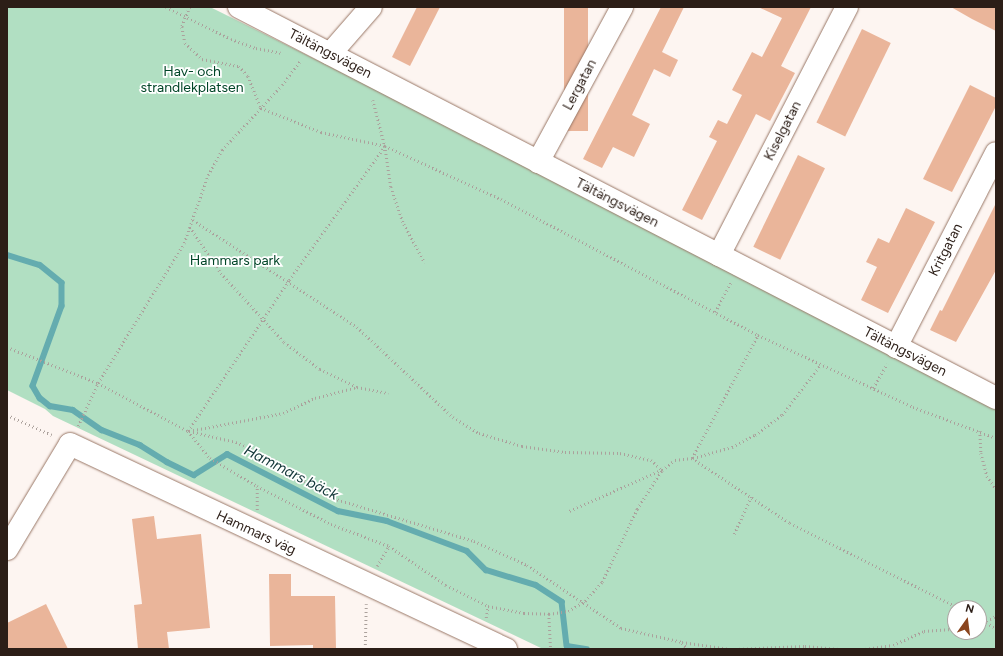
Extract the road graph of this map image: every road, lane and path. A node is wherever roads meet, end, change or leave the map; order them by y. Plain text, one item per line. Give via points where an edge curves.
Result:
1 (166, 7) edge
2 (190, 7) edge
3 (239, 7) edge
4 (371, 7) edge
5 (622, 7) edge
6 (847, 7) edge
7 (187, 17) junction
8 (324, 51) junction
9 (284, 53) dead end
10 (376, 78) junction
11 (262, 108) junction
12 (384, 146) junction
13 (996, 153) edge
14 (538, 162) junction
15 (193, 220) junction
16 (190, 227) junction
17 (718, 255) junction
18 (426, 264) dead end
19 (740, 266) junction
20 (289, 280) junction
21 (715, 312) junction
22 (263, 319) junction
23 (758, 335) junction
24 (7, 347) edge
25 (896, 347) junction
26 (821, 364) junction
27 (98, 383) junction
28 (357, 387) junction
29 (873, 388) junction
30 (388, 393) dead end
31 (996, 398) edge
32 (7, 415) edge
33 (80, 421) dead end
34 (188, 431) junction
35 (980, 431) junction
36 (996, 438) edge
37 (70, 444) junction
38 (692, 458) junction
39 (662, 470) junction
40 (996, 489) edge
41 (751, 497) junction
42 (568, 512) dead end
43 (734, 534) dead end
44 (7, 549) edge
45 (366, 584) junction
46 (585, 601) junction
47 (947, 602) edge
48 (549, 614) junction
49 (996, 616) edge
50 (987, 622) edge
51 (947, 630) edge
52 (682, 642) junction
53 (365, 649) edge
54 (506, 649) edge
55 (551, 649) edge
56 (688, 649) edge
57 (729, 649) edge
58 (735, 649) edge
59 (839, 649) edge
60 (865, 649) edge

1 - 7 path
2 - 7 path
3 - 8 street, Tältängsvägen
4 - 8 street
5 - 14 street, Lergatan
6 - 17 street, Kiselgatan
7 - 9 path via 256,48
7 - 11 path via 182,27 185,43 202,59 239,66 248,76
8 - 10 street, Tältängsvägen
8 - 11 path via 303,56
10 - 12 path via 373,98
10 - 14 street, Tältängsvägen
11 - 12 path via 321,132
11 - 15 path via 222,150 208,175
12 - 18 path via 391,187 404,224
12 - 20 path
12 - 21 path via 501,199
13 - 25 street, Kritgatan
14 - 17 street, Tältängsvägen
15 - 16 path
15 - 20 path
16 - 22 path via 221,273
16 - 27 path via 184,243
17 - 19 street, Tältängsvägen
19 - 21 path
19 - 25 street, Tältängsvägen
20 - 22 path
20 - 39 path via 357,327 453,417 479,433 537,448 566,452 620,453 651,460
21 - 23 path
22 - 28 path via 284,342 320,369
22 - 34 path
23 - 26 path
23 - 38 path
24 - 27 path
25 - 29 path
25 - 31 street, Tältängsvägen
26 - 29 path
26 - 38 path via 782,415 755,435 732,447
27 - 33 path
27 - 34 path
28 - 30 path
28 - 34 path via 315,398 283,413
29 - 35 path via 913,407
32 - 37 path
34 - 46 path via 236,442 275,460 326,496 474,541 527,565
34 - 48 path via 210,458 220,464 331,524 389,546 446,585 488,606 524,613
35 - 36 path
35 - 40 path via 981,453 987,476
37 - 44 street
37 - 45 street, Hammars väg
38 - 39 path via 675,460
38 - 41 path
39 - 42 path
39 - 46 path via 637,509 602,582
41 - 43 path
41 - 47 path via 790,523
45 - 53 path
45 - 54 street, Hammars väg
46 - 48 path via 568,611
46 - 52 path via 622,628
48 - 55 path
49 - 50 path
51 - 60 path via 924,631 893,645
52 - 56 path
52 - 57 path
58 - 59 path via 805,646

